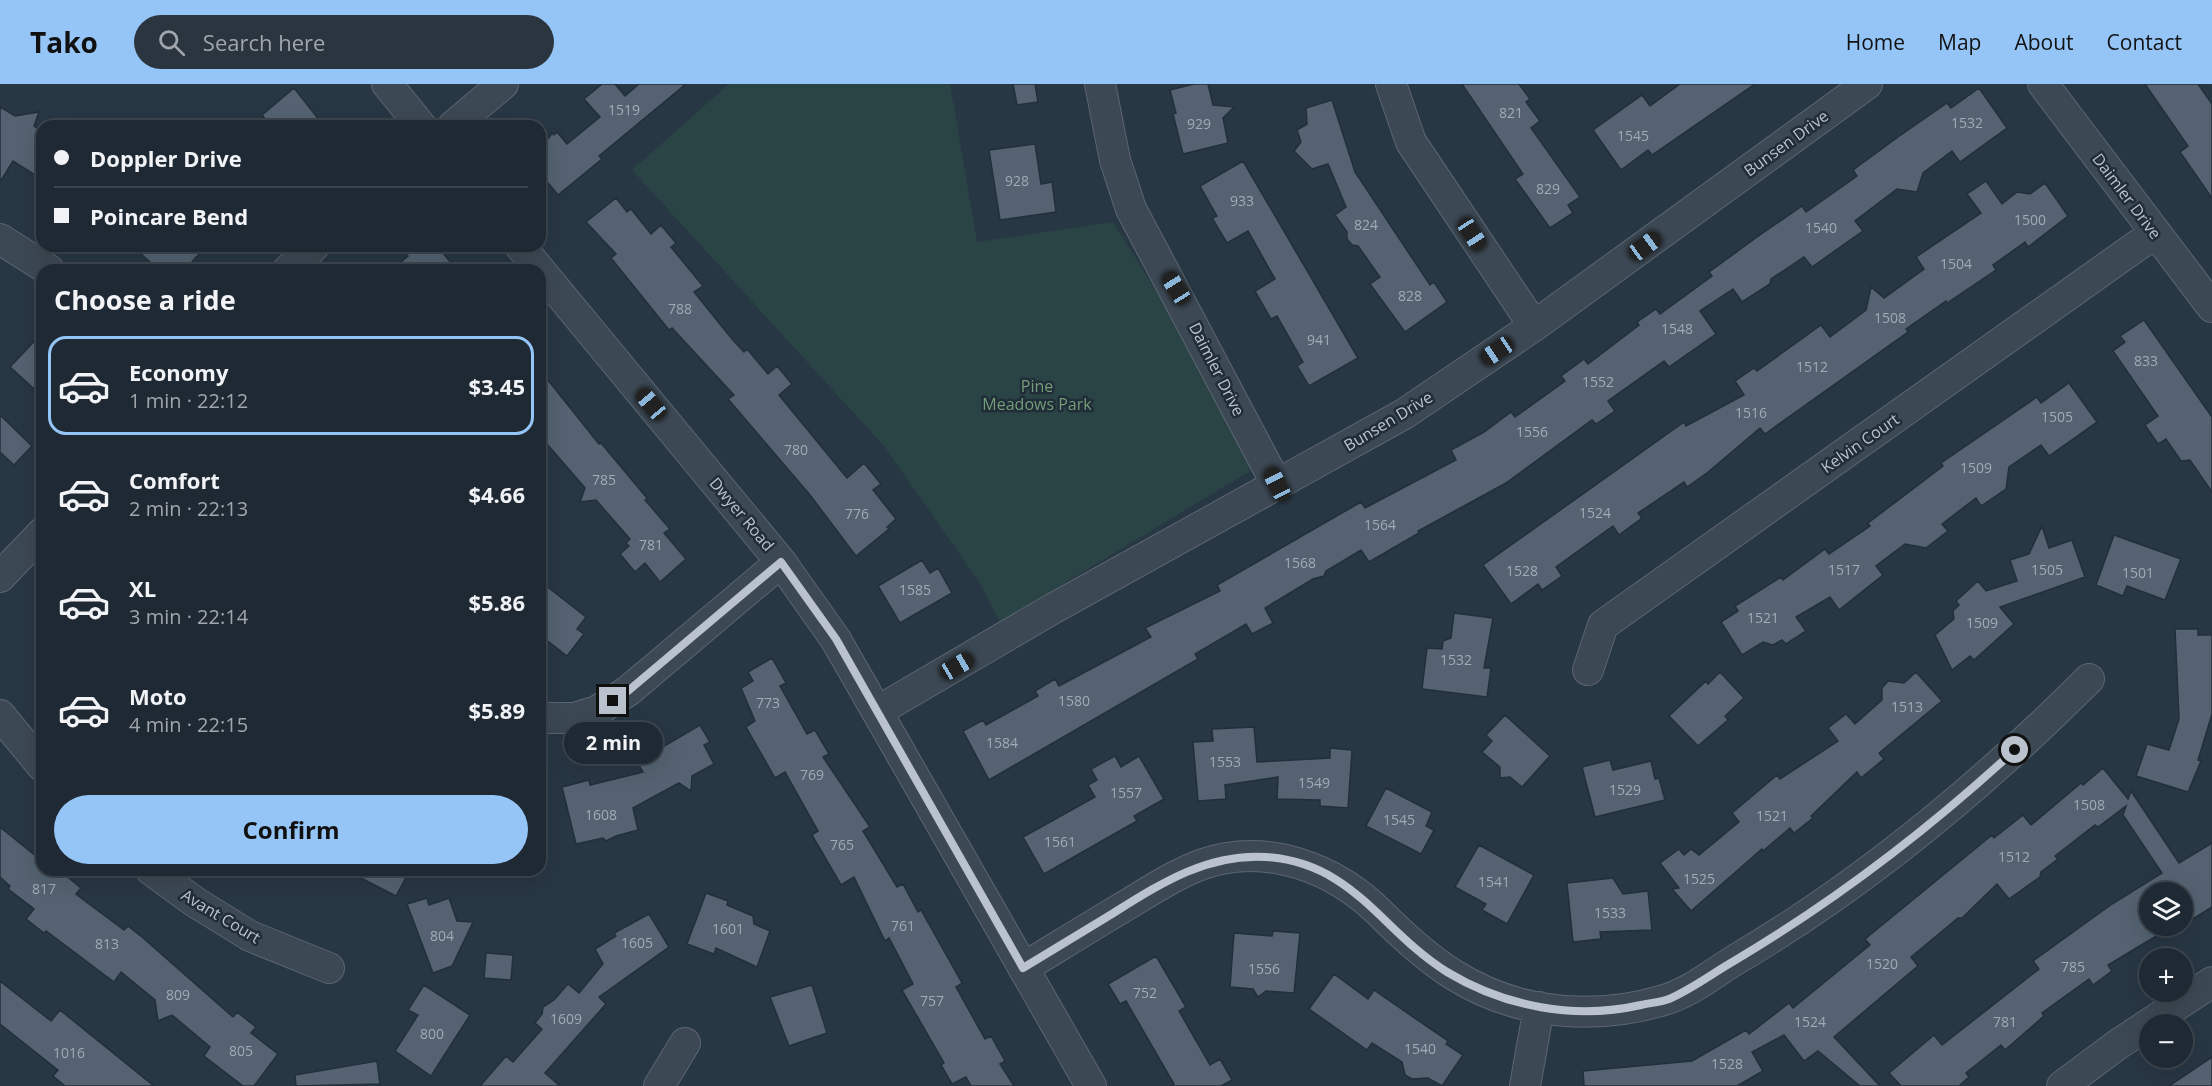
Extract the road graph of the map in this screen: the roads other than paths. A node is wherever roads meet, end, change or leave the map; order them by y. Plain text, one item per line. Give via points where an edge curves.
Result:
1 (387, 84) edge
2 (503, 84) edge
3 (1100, 84) edge
4 (1391, 84) edge
5 (1867, 84) edge
6 (2043, 84) edge
7 (417, 120) edge
8 (460, 120) edge
9 (2156, 233) junction
10 (0, 239) edge
11 (308, 252) edge
12 (525, 252) edge
13 (40, 264) edge
14 (294, 264) edge
15 (535, 264) edge
16 (546, 277) edge
17 (2212, 307) edge
18 (1534, 326) junction
19 (1277, 484) junction
20 (36, 539) edge
21 (781, 562) junction
22 (0, 578) edge
23 (1588, 670) dead end
24 (2089, 679) dead end
25 (878, 711) junction
26 (0, 714) edge
27 (546, 718) edge
28 (36, 759) edge
29 (159, 876) edge
30 (329, 968) dead end
31 (1023, 968) junction
32 (2212, 982) edge
33 (1539, 1007) junction
34 (685, 1043) dead end
35 (659, 1086) edge
36 (1091, 1086) edge
37 (1525, 1086) edge
38 (2062, 1086) edge

1 - 7 street
2 - 8 street
3 - 19 street, Daimler Drive via 1115,160 1131,208
4 - 18 street via 1411,142
5 - 18 street, Bunsen Drive
6 - 9 street, Daimler Drive
9 - 17 street, Daimler Drive
9 - 23 street, Kelvin Court via 1603,625
10 - 13 street
11 - 14 street
12 - 15 street, Dwyer Road
16 - 21 street, Dwyer Road
18 - 19 street, Bunsen Drive via 1404,414
19 - 25 street, Bunsen Drive
20 - 22 street
21 - 25 street, Dwyer Road via 836,639
21 - 27 street via 628,691 597,711 574,718
24 - 33 street via 1926,827 1756,948 1668,999 1602,1011
25 - 31 street, Dwyer Road
26 - 28 street
29 - 30 street, Avant Court via 250,936
31 - 33 street via 1171,878 1205,863 1268,857 1328,874 1355,891 1410,945 1462,981
31 - 36 street, Dwyer Road
32 - 38 street
33 - 37 street
34 - 35 street

